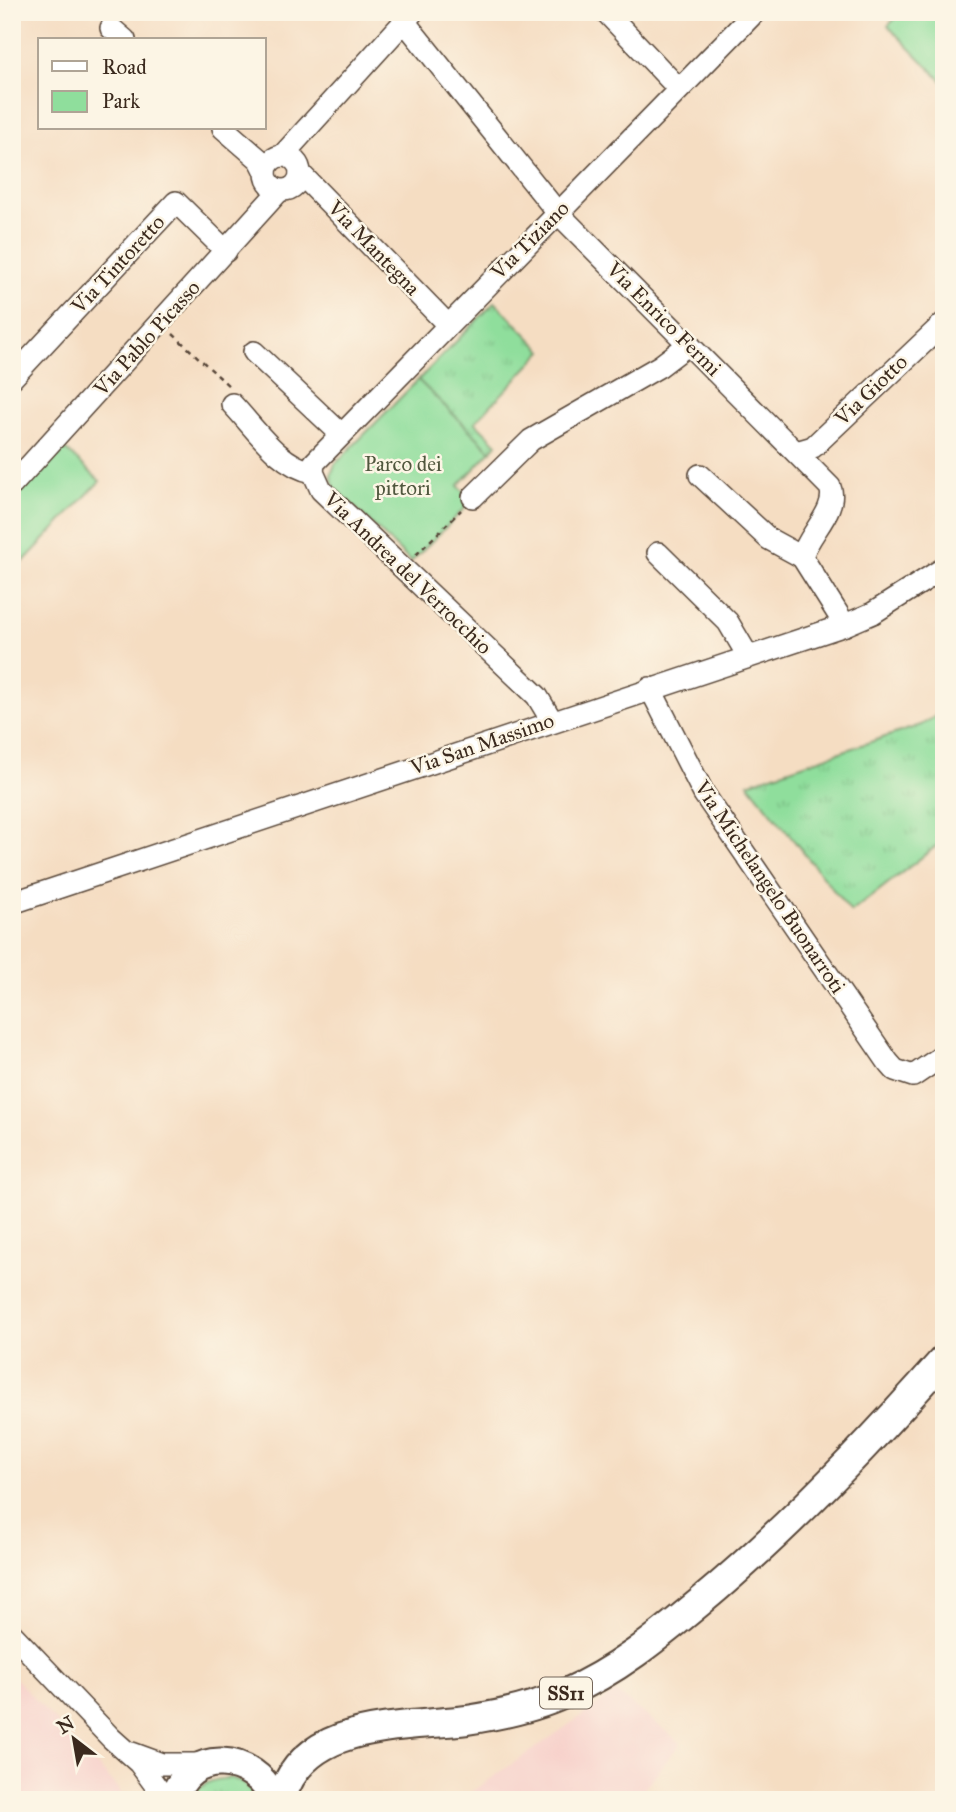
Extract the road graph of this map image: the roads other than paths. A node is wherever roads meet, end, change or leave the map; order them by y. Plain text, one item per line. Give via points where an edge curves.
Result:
1 (606, 12) edge
2 (755, 12) edge
3 (408, 17) edge
4 (679, 89) junction
5 (225, 130) edge
6 (282, 156) junction
7 (266, 172) junction
8 (300, 173) junction
9 (280, 190) junction
10 (557, 212) junction
11 (226, 251) junction
12 (944, 323) edge
13 (447, 324) junction
14 (689, 344) junction
15 (254, 352) dead end
16 (12, 378) edge
17 (232, 404) road end
18 (341, 434) junction
19 (796, 452) junction
20 (313, 472) junction
21 (15, 475) edge
22 (700, 475) dead end
23 (473, 498) road end
24 (658, 553) dead end
25 (802, 557) junction
26 (944, 568) edge
27 (845, 625) junction
28 (748, 656) junction
29 (650, 688) junction
30 (552, 721) junction
31 (12, 902) edge
32 (944, 1055) edge
33 (944, 1359) edge
34 (12, 1634) edge
35 (124, 1749) junction
36 (315, 1752) junction
37 (211, 1763) junction
38 (242, 1765) junction
39 (166, 1800) edge
40 (174, 1800) edge
41 (274, 1800) edge
42 (281, 1800) edge

1 - 4 street
2 - 4 street, Via Tiziano
3 - 6 street
3 - 10 street, Via Enrico Fermi
4 - 10 street, Via Tiziano
5 - 7 street via 260,160
6 - 7 street via 273,160
6 - 8 street via 295,161
7 - 9 street via 271,185
8 - 9 street via 294,186
8 - 13 street, Via Mantegna
9 - 11 street, Via Pablo Picasso
10 - 13 street, Via Tiziano
10 - 14 street, Via Enrico Fermi
11 - 16 street, Via Tintoretto via 176,202
11 - 21 street, Via Pablo Picasso
12 - 19 street, Via Giotto via 813,447
13 - 18 street, Via Tiziano
14 - 19 street, Via Enrico Fermi
14 - 23 street via 660,366 531,440
15 - 18 street
17 - 20 street, Via Andrea del Verrocchio via 282,458 297,470
18 - 20 street, Via Tiziano via 319,455
19 - 25 street, Via Enrico Fermi via 833,495
20 - 30 street, Via Andrea del Verrocchio via 321,490 537,696
22 - 25 street via 769,539
24 - 28 street via 728,622
25 - 27 street
26 - 27 street, Via San Massimo via 873,613
27 - 28 street, Via San Massimo
28 - 29 street, Via San Massimo
29 - 30 street, Via San Massimo
29 - 32 street, Via Michelangelo Buonarroti via 704,793 888,1062 904,1075 922,1073
30 - 31 street, Via San Massimo
33 - 36 main road, SS11 via 886,1425 774,1537 670,1627 592,1681 526,1708 465,1720 376,1727 352,1733
34 - 35 street
35 - 37 street via 162,1764
35 - 39 street
36 - 38 main road via 270,1765
36 - 42 main road via 294,1772
37 - 38 main road
37 - 40 main road via 184,1780
38 - 41 main road via 257,1774

